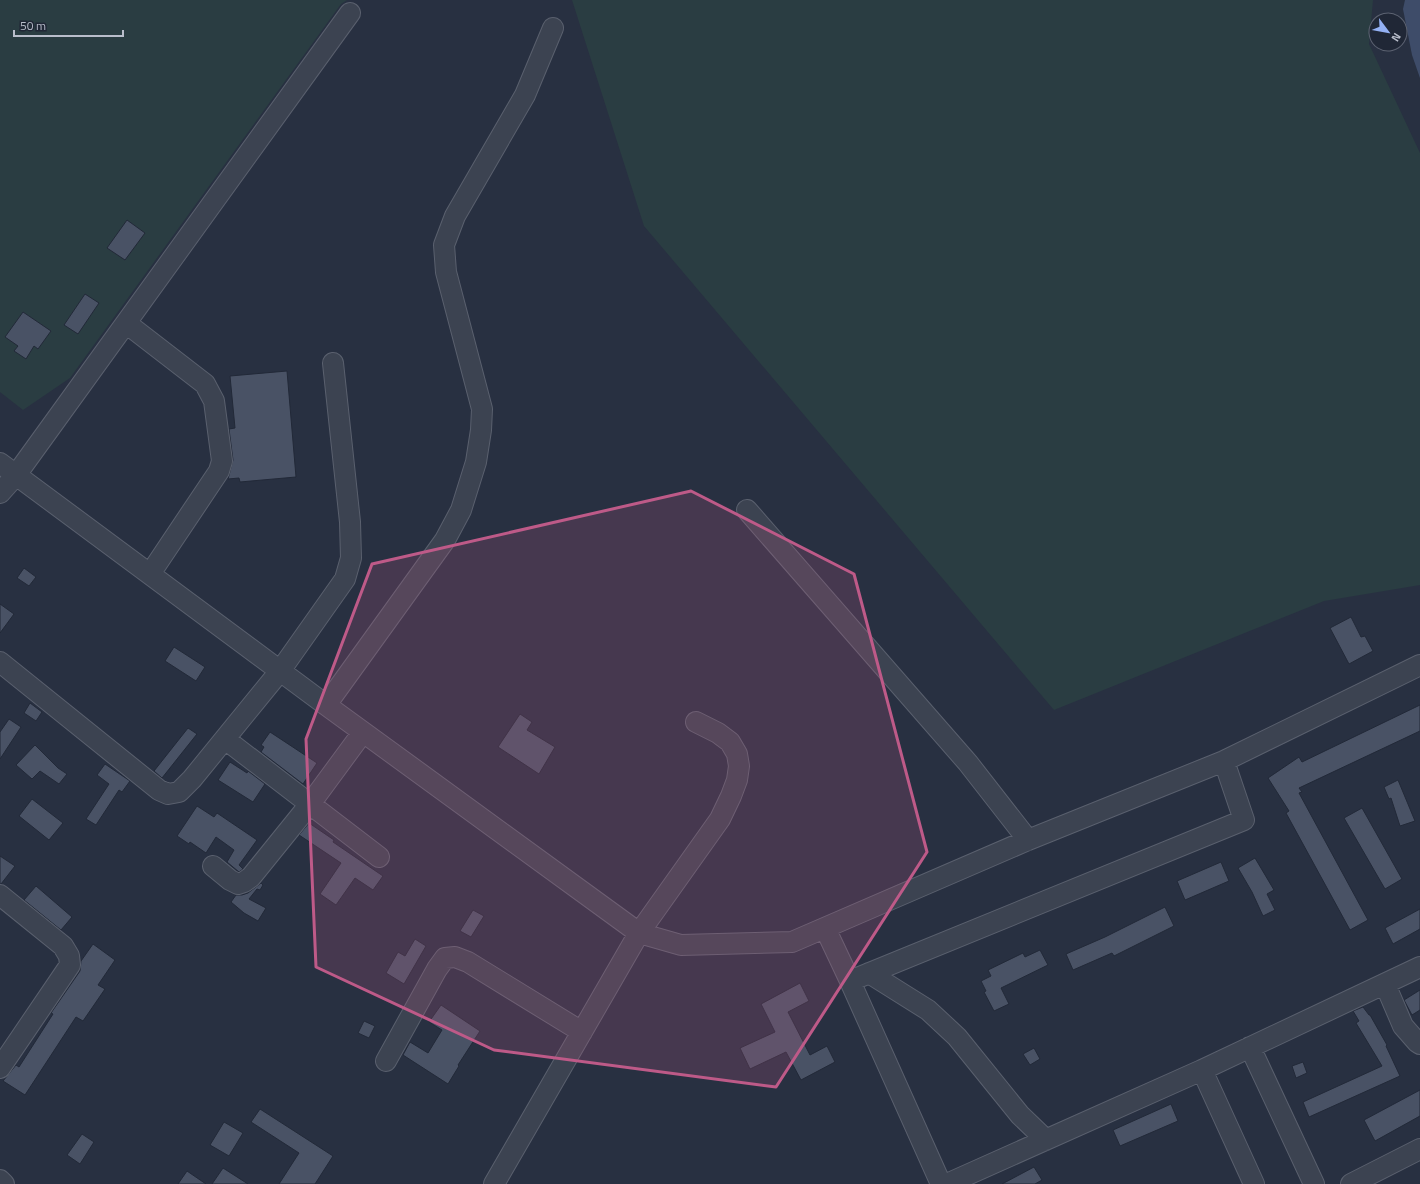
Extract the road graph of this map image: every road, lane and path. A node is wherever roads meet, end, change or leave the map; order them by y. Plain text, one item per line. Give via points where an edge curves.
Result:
1 (350, 13) dead end
2 (553, 28) dead end
3 (126, 323) junction
4 (333, 363) dead end
5 (0, 464) edge
6 (16, 475) junction
7 (0, 493) edge
8 (747, 510) dead end
9 (150, 574) junction
10 (0, 662) edge
11 (1420, 665) edge
12 (280, 671) junction
13 (326, 705) junction
14 (696, 722) dead end
15 (363, 732) junction
16 (225, 739) junction
17 (1224, 761) junction
18 (310, 804) junction
19 (1028, 840) junction
20 (379, 856) dead end
21 (213, 866) dead end
22 (0, 895) edge
23 (825, 928) junction
24 (639, 933) junction
25 (1420, 967) edge
26 (869, 973) junction
27 (850, 981) junction
28 (1385, 984) junction
29 (582, 1032) junction
30 (1420, 1044) edge
31 (1250, 1047) junction
32 (386, 1061) dead end
33 (0, 1068) edge
34 (1202, 1070) junction
35 (1046, 1140) junction
36 (1420, 1149) edge
37 (0, 1180) edge
38 (4, 1184) edge
39 (494, 1184) edge
40 (941, 1184) edge
41 (947, 1184) edge
42 (1254, 1184) edge
43 (1314, 1184) edge
44 (1351, 1184) edge

1 - 3 street
2 - 13 street via 525,95 455,216 444,245 446,272 482,409 476,462 461,510 445,540
3 - 6 street
3 - 9 street via 205,384 214,401 222,461 219,471
4 - 12 street via 350,522 351,558 345,579
5 - 6 street
6 - 7 street
6 - 9 street
8 - 19 street via 968,762
9 - 12 street
10 - 16 street via 159,790 168,794 179,792
11 - 17 street
12 - 13 street
12 - 16 street
13 - 15 street
14 - 24 street via 718,732 730,742 737,754 737,780 720,820
15 - 18 street
15 - 24 street
16 - 18 street
17 - 19 street
17 - 26 street via 1244,820
18 - 20 street
18 - 21 street via 251,877 244,882 238,884 230,880
19 - 23 street
22 - 33 street via 63,946 69,956 70,965
23 - 24 street via 792,942 681,945
23 - 27 street
24 - 29 street
25 - 28 street
26 - 27 street
26 - 35 street via 928,1010 957,1038 1020,1115
27 - 40 street
28 - 30 street via 1403,1026
28 - 31 street
29 - 32 street via 468,962 455,957 445,958
29 - 39 street
31 - 34 street
31 - 43 street
34 - 35 street
34 - 42 street
35 - 41 street
36 - 44 street
37 - 38 street

